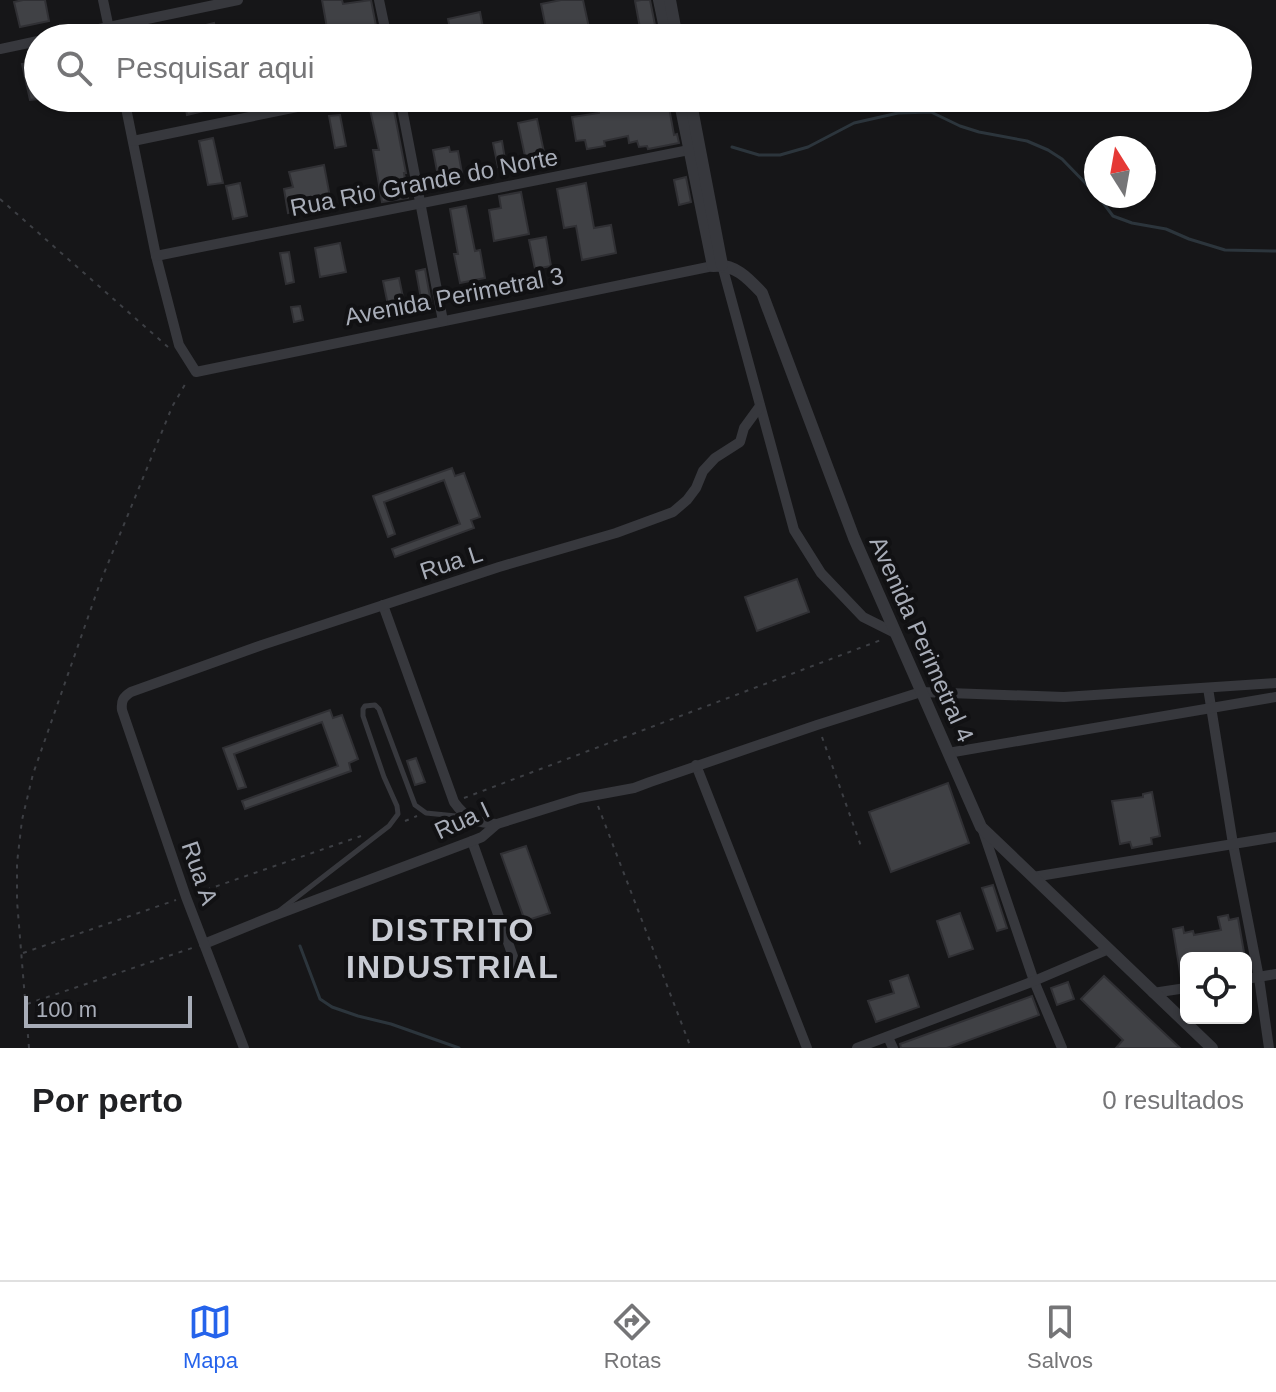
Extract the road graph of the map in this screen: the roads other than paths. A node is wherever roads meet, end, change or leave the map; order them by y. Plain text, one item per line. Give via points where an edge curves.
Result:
1 (103, 0) edge
2 (238, 0) edge
3 (379, 0) edge
4 (659, 0) edge
5 (670, 0) edge
6 (108, 24) edge
7 (145, 24) edge
8 (384, 24) edge
9 (668, 24) edge
10 (671, 24) edge
11 (24, 44) edge
12 (0, 49) edge
13 (127, 112) edge
14 (273, 112) edge
15 (403, 112) edge
16 (683, 112) edge
17 (691, 112) edge
18 (133, 141) junction
19 (695, 148) junction
20 (421, 203) junction
21 (156, 256) junction
22 (718, 266) junction
23 (443, 321) junction
24 (760, 406) junction
25 (383, 605) junction
26 (897, 634) junction
27 (1276, 683) edge
28 (1208, 688) junction
29 (921, 692) junction
30 (1276, 697) edge
31 (1211, 709) junction
32 (122, 710) joint
33 (948, 753) junction
34 (696, 765) junction
35 (467, 817) junction
36 (497, 824) junction
37 (981, 827) junction
38 (1276, 837) edge
39 (472, 841) junction
40 (1233, 844) junction
41 (1033, 877) junction
42 (273, 916) junction
43 (204, 944) junction
44 (1109, 949) junction
45 (516, 965) dead end
46 (1276, 974) edge
47 (1259, 978) junction
48 (1252, 979) edge
49 (1034, 981) junction
50 (1180, 989) edge
51 (1153, 993) junction
52 (888, 1037) junction
53 (244, 1048) edge
54 (807, 1048) edge
55 (857, 1048) edge
56 (893, 1048) edge
57 (1062, 1048) edge
58 (1212, 1048) edge
59 (1269, 1048) edge

1 - 6 street
2 - 7 street
3 - 8 street
4 - 9 street
5 - 10 street
11 - 12 street
13 - 18 street
14 - 18 street
15 - 20 street
16 - 19 street
17 - 19 street
18 - 21 street
19 - 20 street, Rua Rio Grande do Norte
19 - 22 street
20 - 21 street, Rua Rio Grande do Norte
20 - 23 street
21 - 23 street, Avenida Perimetral 3 via 179,345 196,372
22 - 23 street, Avenida Perimetral 3
22 - 24 street
22 - 26 street, Avenida Perimetral 4 via 742,273 762,293 854,538
24 - 25 street, Rua L via 740,442 715,458 673,512
24 - 26 street via 794,530 821,573 863,617
25 - 32 street, Rua L via 131,692 121,701
25 - 35 street via 454,802
26 - 29 street, Avenida Perimetral 4
27 - 28 street, Rua I
28 - 29 street, Rua I via 1064,697
28 - 31 street
29 - 33 street, Avenida Perimetral 4
29 - 34 street, Rua I
30 - 31 street
31 - 33 street
31 - 40 street
32 - 43 street, Rua A
33 - 37 street, Avenida Perimetral 4
34 - 36 street, Rua I via 634,788 593,794
34 - 54 street
35 - 36 street
35 - 42 lane via 426,813 415,805 379,709 365,706 363,716 398,814
36 - 39 street, Rua I
37 - 41 street
37 - 49 street, Avenida Perimetral 4
38 - 40 street
39 - 42 street, Rua I
39 - 45 street
40 - 41 street
40 - 47 street
41 - 44 street
42 - 43 street, Rua I
43 - 53 street, Rua A
44 - 49 street
44 - 51 street
46 - 47 street
47 - 48 street
47 - 59 street
49 - 52 street
49 - 57 street, Avenida Perimetral 4
50 - 51 street
51 - 58 street
52 - 55 street
52 - 56 street

